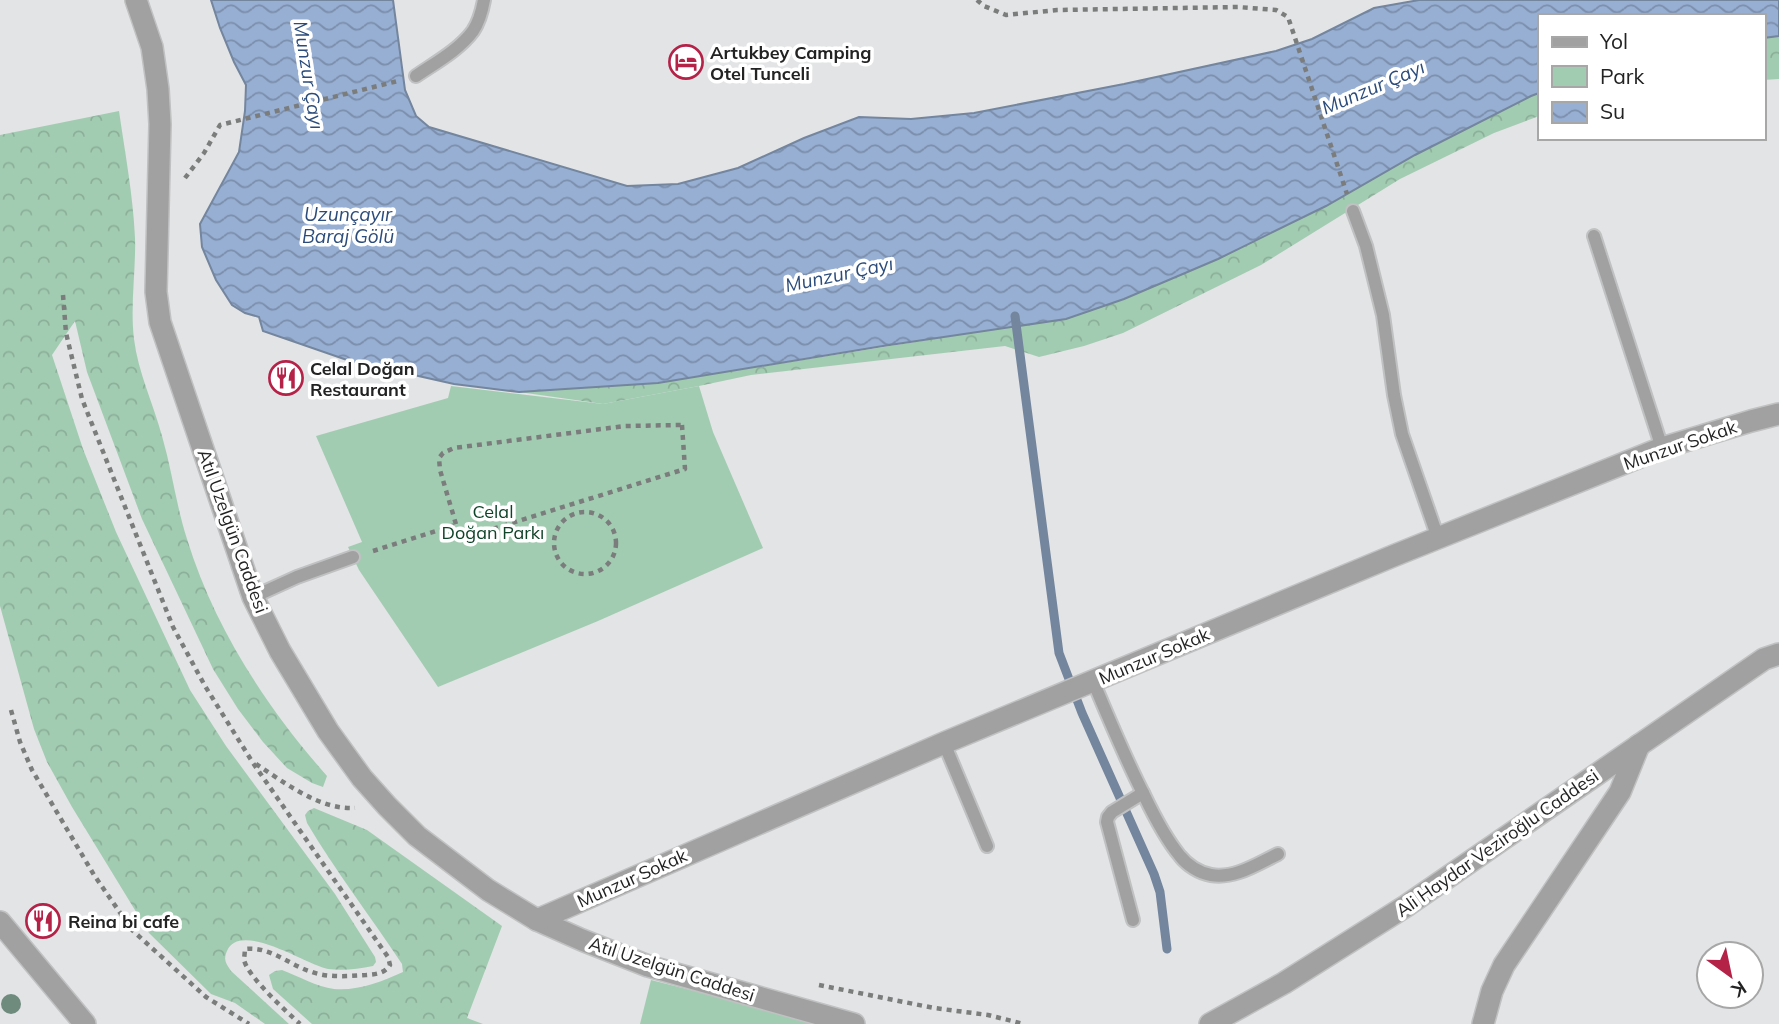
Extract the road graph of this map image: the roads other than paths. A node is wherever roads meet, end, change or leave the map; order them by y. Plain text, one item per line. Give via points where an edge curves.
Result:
1 (136, 0) edge
2 (484, 0) edge
3 (416, 76) road end
4 (1353, 211) road end
5 (1594, 236) dead end
6 (1779, 414) edge
7 (1662, 448) junction
8 (1438, 538) junction
9 (353, 557) road end
10 (253, 597) junction
11 (1779, 654) edge
12 (1093, 681) junction
13 (944, 743) junction
14 (1639, 745) junction
15 (1143, 793) junction
16 (987, 846) dead end
17 (1278, 855) dead end
18 (537, 920) junction
19 (1133, 920) dead end
20 (0, 922) edge
21 (85, 1024) edge
22 (854, 1024) edge
23 (1210, 1024) edge
24 (1483, 1024) edge

1 - 10 street, Atıl Uzelgün Caddesi via 152,47 158,89 156,292 160,322
2 - 3 lane via 473,31
4 - 8 lane via 1383,315 1402,434
5 - 7 lane
6 - 7 street, Munzur Sokak
7 - 8 street, Munzur Sokak
8 - 12 street, Munzur Sokak
9 - 10 lane
10 - 18 street, Atıl Uzelgün Caddesi via 328,731 362,778 417,836 488,890
11 - 14 street, Ali Haydar Veziroğlu Caddesi via 1764,659
12 - 13 street, Munzur Sokak
12 - 15 lane
13 - 16 lane
13 - 18 street, Munzur Sokak
14 - 23 street, Ali Haydar Veziroğlu Caddesi via 1406,906
14 - 24 street via 1620,792 1504,965
15 - 17 lane via 1190,866 1224,876
15 - 19 lane via 1108,817
18 - 22 street, Atıl Uzelgün Caddesi via 648,966
20 - 21 street

